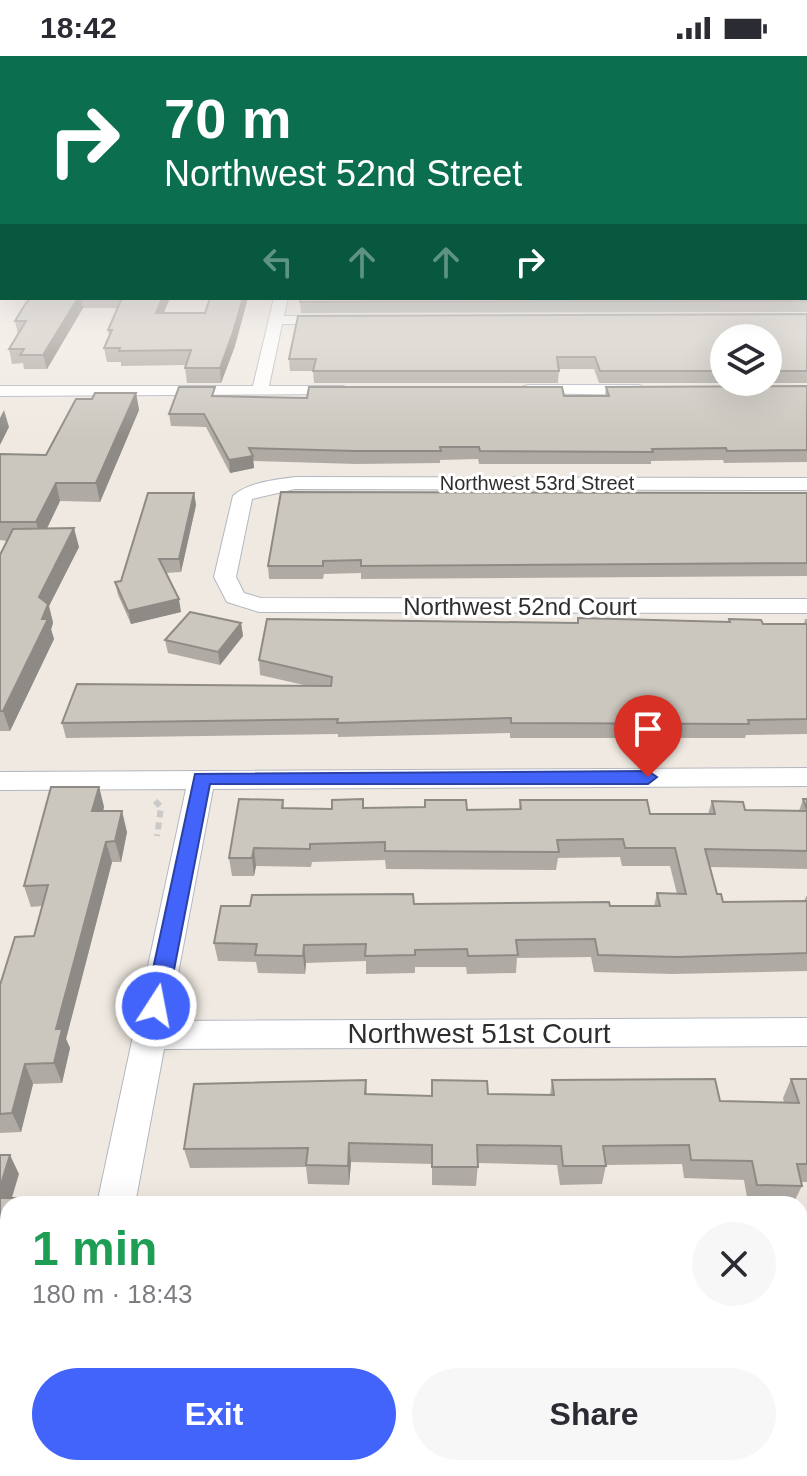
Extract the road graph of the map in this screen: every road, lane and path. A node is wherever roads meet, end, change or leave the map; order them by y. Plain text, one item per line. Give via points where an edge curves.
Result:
1 (279, 305) edge
2 (275, 320) junction
3 (353, 320) edge
4 (509, 390) edge
5 (665, 390) edge
6 (0, 391) edge
7 (260, 391) junction
8 (369, 391) edge
9 (807, 484) edge
10 (235, 597) joint
11 (807, 606) edge
12 (807, 777) edge
13 (202, 778) junction
14 (0, 781) edge
15 (807, 1032) edge
16 (150, 1035) junction
17 (118, 1196) edge

1 - 2 street
2 - 3 street
2 - 7 street
4 - 5 street
6 - 7 street
7 - 8 street
9 - 10 street, Northwest 53rd Street via 268,487 243,496 225,577
10 - 11 street, Northwest 52nd Court via 259,605
12 - 13 street
13 - 14 street
13 - 16 street
15 - 16 street, Northwest 51st Court
16 - 17 street

